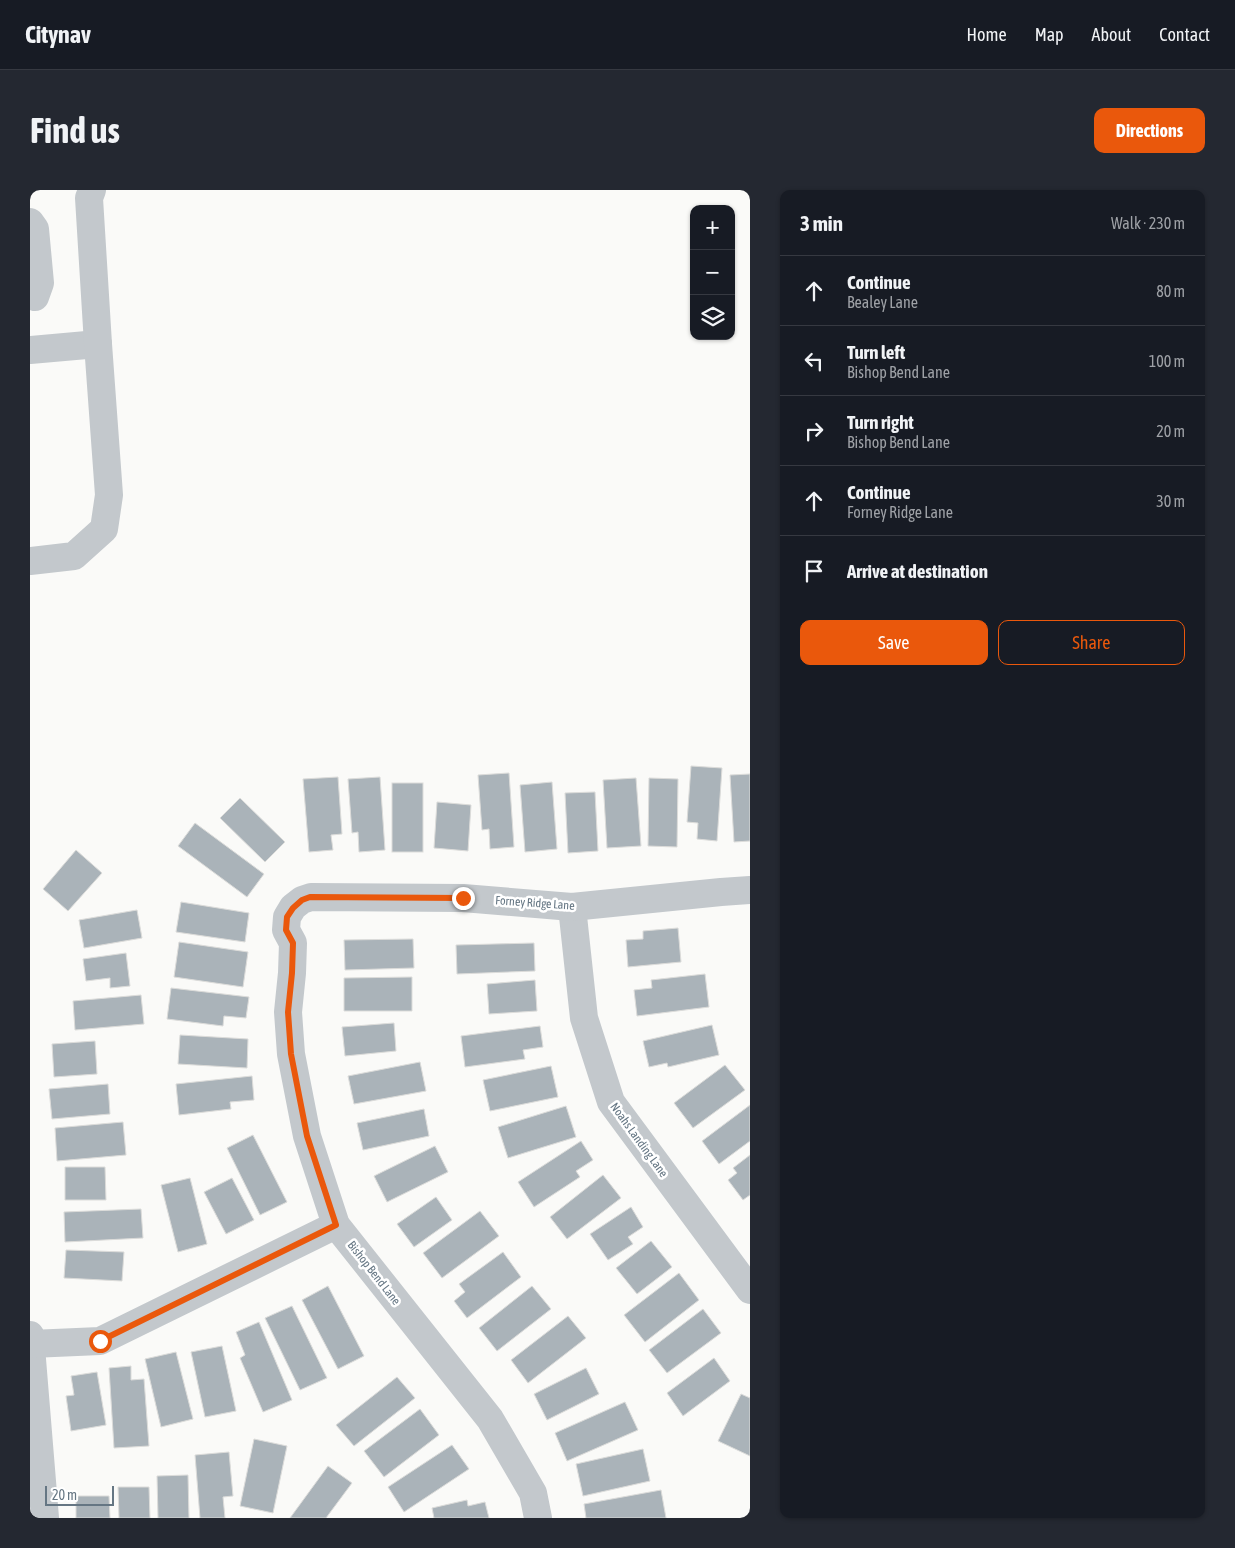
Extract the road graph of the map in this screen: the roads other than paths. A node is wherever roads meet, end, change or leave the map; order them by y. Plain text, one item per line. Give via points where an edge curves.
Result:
1 (92, 190) edge
2 (30, 222) edge
3 (35, 297) dead end
4 (98, 344) junction
5 (30, 350) edge
6 (30, 561) edge
7 (750, 890) edge
8 (350, 898) joint
9 (572, 907) junction
10 (336, 1225) junction
11 (750, 1290) edge
12 (30, 1339) edge
13 (45, 1518) edge
14 (538, 1518) edge

1 - 4 street via 89,198
2 - 3 street via 35,229 40,283
4 - 5 street
4 - 6 street via 109,495 104,530 74,556
7 - 9 street, Forney Ridge Lane
8 - 9 street, Forney Ridge Lane via 463,898
8 - 10 street, Bishop Bend Lane via 310,897 302,900 287,917 286,930 293,943 288,1012 291,1054 307,1136
9 - 11 street, Noahs Landing Lane via 584,1018 611,1102
10 - 12 street via 100,1341
10 - 14 street, Bishop Bend Lane via 490,1419 533,1494
12 - 13 street

